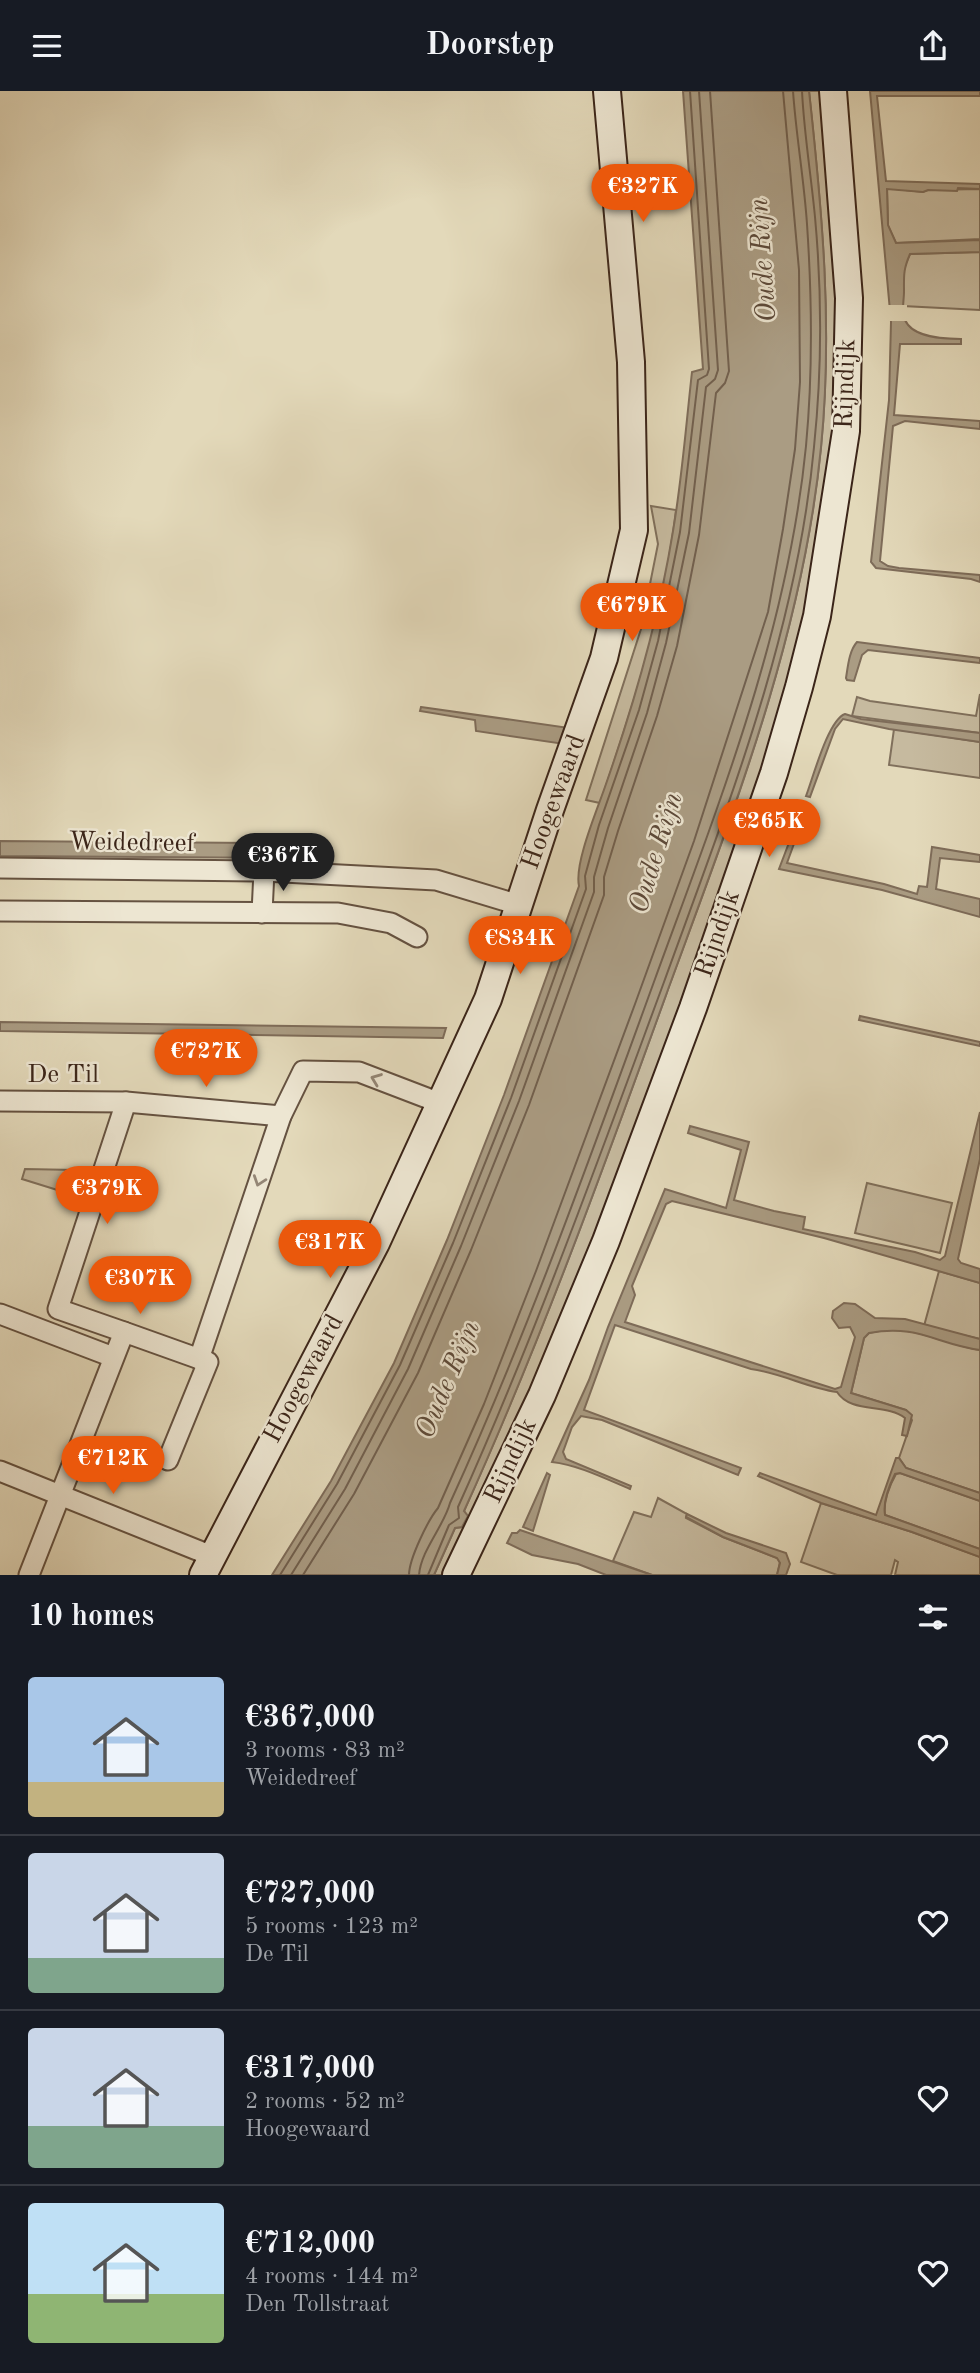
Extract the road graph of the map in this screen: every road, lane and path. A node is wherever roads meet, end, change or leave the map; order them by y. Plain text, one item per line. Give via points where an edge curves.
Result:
1 (607, 91) edge
2 (833, 91) edge
3 (0, 868) edge
4 (264, 871) junction
5 (519, 905) junction
6 (0, 911) edge
7 (262, 913) junction
8 (417, 937) dead end
9 (0, 1101) edge
10 (127, 1102) junction
11 (440, 1103) junction
12 (281, 1117) junction
13 (0, 1314) edge
14 (124, 1332) junction
15 (113, 1357) junction
16 (199, 1359) junction
17 (169, 1460) dead end
18 (0, 1471) edge
19 (60, 1496) junction
20 (208, 1566) edge
21 (29, 1575) edge
22 (457, 1575) edge

1 - 5 street, Hoogewaard via 631,362 634,530 604,658
2 - 22 street, Rijndijk via 849,298 846,431 817,617 774,773 607,1241 542,1395
3 - 4 street, Weidedreef
4 - 5 street, Weidedreef via 436,880
4 - 7 street
5 - 11 street, Hoogewaard via 488,999
6 - 7 street
7 - 8 street via 338,913 391,923
9 - 10 street, De Til
10 - 12 street, De Til
10 - 14 street, De Til via 58,1309
11 -> 12 street via 359,1072 303,1071
11 - 20 street, Hoogewaard via 376,1243
12 -> 16 street
13 - 15 street
14 - 15 street
14 - 16 street
15 - 19 street
16 - 17 street via 208,1362
18 - 19 street
19 - 20 street
19 - 21 street

